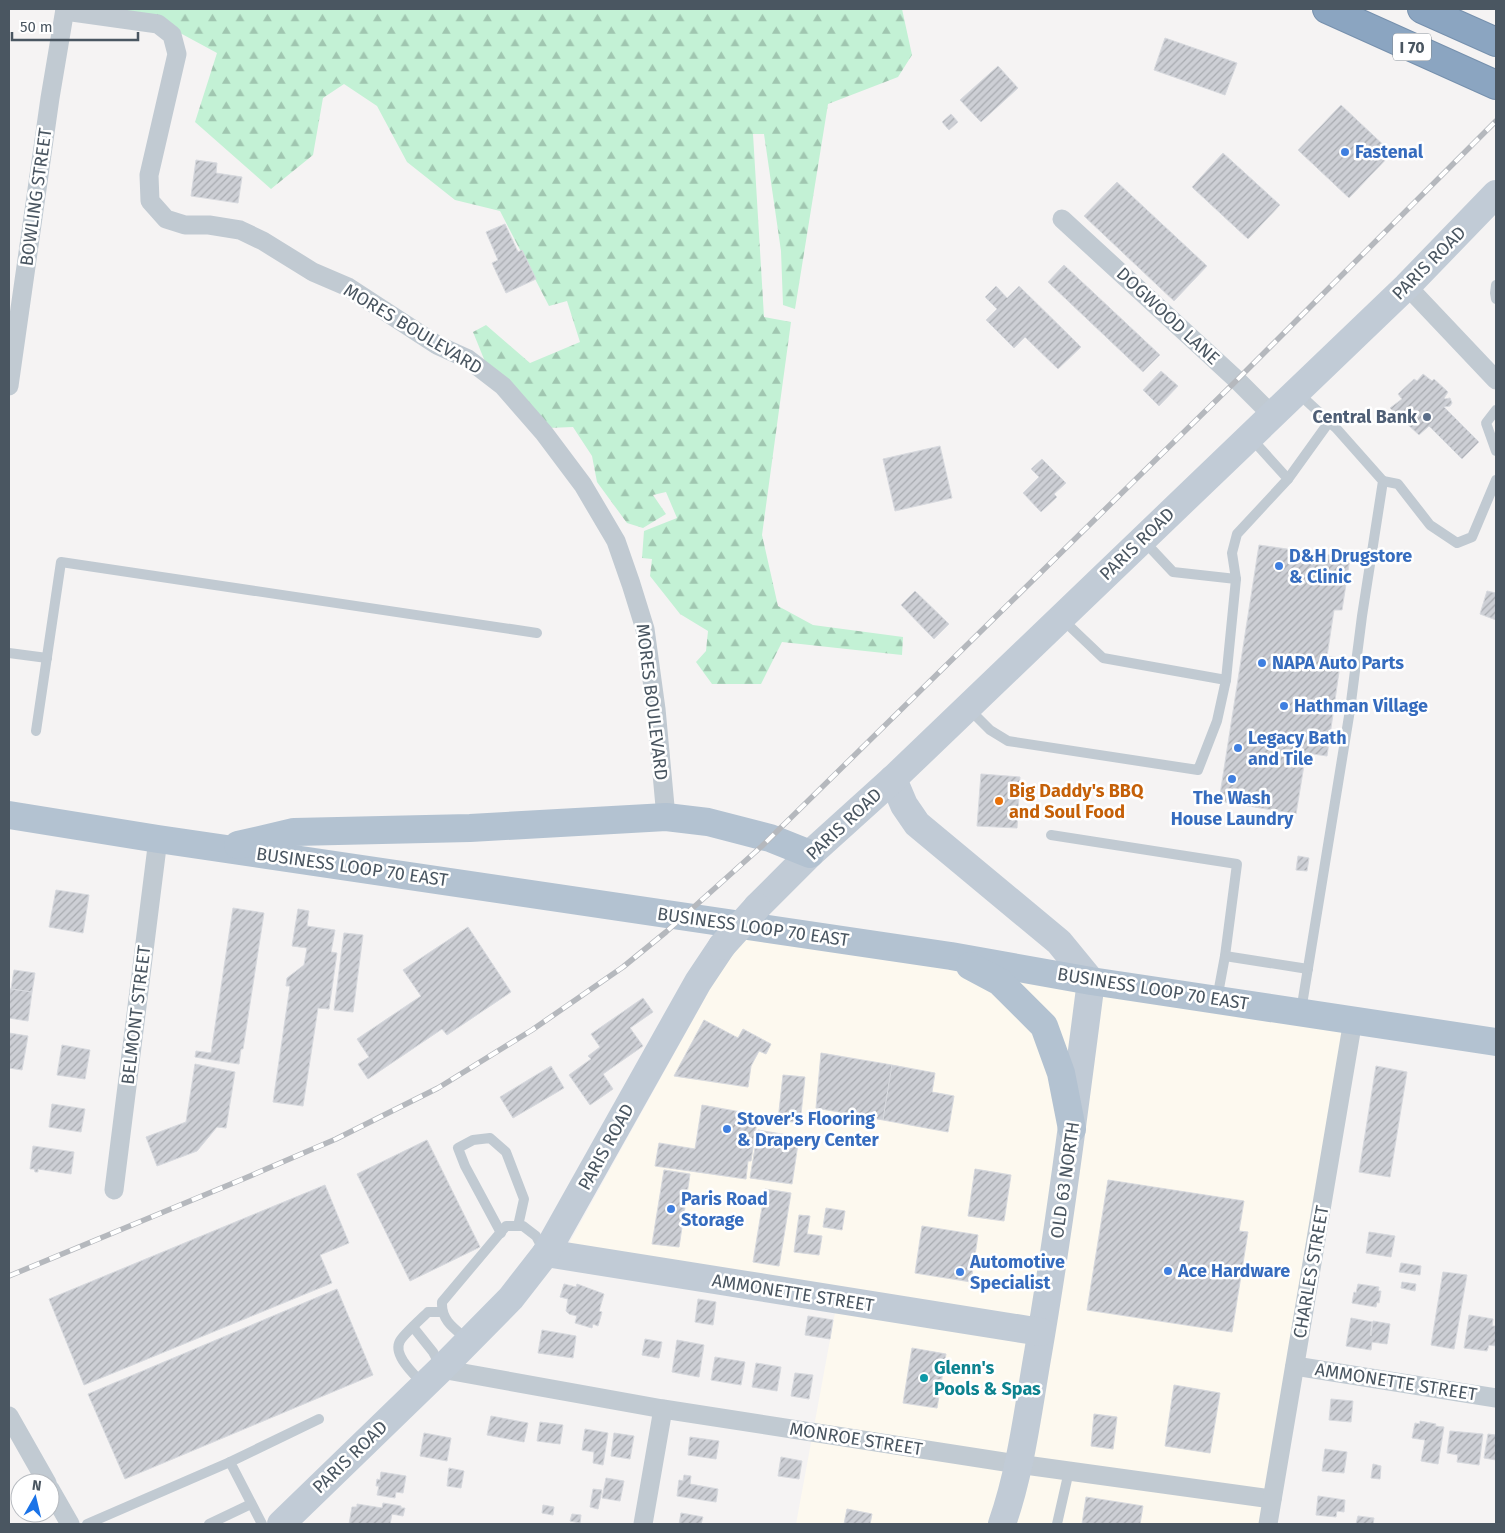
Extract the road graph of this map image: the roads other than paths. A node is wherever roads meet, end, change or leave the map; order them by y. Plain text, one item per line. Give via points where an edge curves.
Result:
1 (1327, 9) edge
2 (1422, 9) edge
3 (65, 10) edge
4 (1496, 42) edge
5 (1496, 85) edge
6 (1496, 194) edge
7 (1062, 219) dead end
8 (1407, 286) junction
9 (1496, 286) edge
10 (1496, 299) edge
11 (1493, 371) edge
12 (9, 386) edge
13 (1296, 392) junction
14 (1496, 410) edge
15 (1272, 415) junction
16 (1330, 422) junction
17 (1249, 436) junction
18 (1496, 451) edge
19 (1288, 479) junction
20 (1496, 480) edge
21 (1383, 481) junction
22 (1142, 539) junction
23 (1236, 579) junction
24 (1061, 618) junction
25 (537, 633) dead end
26 (9, 654) edge
27 (47, 658) junction
28 (1226, 680) junction
29 (967, 707) junction
30 (36, 731) dead end
31 (893, 779) junction
32 (9, 815) edge
33 (666, 817) junction
34 (1051, 835) dead end
35 (158, 839) junction
36 (222, 848) junction
37 (810, 854) junction
38 (952, 956) junction
39 (1225, 956) junction
40 (1308, 969) junction
41 (1091, 981) junction
42 (1217, 1000) junction
43 (1301, 1012) junction
44 (1353, 1020) junction
45 (1496, 1042) edge
46 (1072, 1129) junction
47 (114, 1190) dead end
48 (518, 1226) junction
49 (501, 1232) junction
50 (546, 1254) junction
51 (442, 1312) junction
52 (413, 1327) junction
53 (1041, 1332) junction
54 (469, 1341) junction
55 (1295, 1366) junction
56 (433, 1377) junction
57 (1496, 1398) edge
58 (663, 1409) junction
59 (9, 1416) edge
60 (319, 1419) dead end
61 (230, 1462) junction
62 (1018, 1464) junction
63 (1069, 1471) junction
64 (41, 1473) edge
65 (1272, 1499) junction
66 (251, 1504) junction
67 (60, 1506) edge
68 (70, 1524) edge
69 (87, 1524) edge
70 (209, 1524) edge
71 (262, 1524) edge
72 (281, 1524) edge
73 (643, 1524) edge
74 (1002, 1524) edge
75 (1057, 1524) edge
76 (1268, 1524) edge

1 - 5 highway, I 70
2 - 4 highway, I 70
3 - 12 street, BOWLING STREET
3 - 33 street, MORES BOULEVARD via 158,24 172,34 177,54 149,175 150,200 166,219 185,225 240,230 348,288 437,345 468,359 503,386 578,478 616,541 645,629
6 - 8 main road, PARIS ROAD
7 - 15 street, DOGWOOD LANE
8 - 11 street
8 - 13 main road, PARIS ROAD
9 - 10 lane
13 - 15 main road, PARIS ROAD
13 - 16 lane
14 - 18 lane via 1486,423
15 - 17 main road, PARIS ROAD
16 - 19 lane
16 - 21 lane
17 - 19 lane
17 - 22 main road, PARIS ROAD
19 - 23 lane via 1237,534 1232,553
20 - 21 lane via 1472,537 1457,543 1430,525 1398,484
21 - 40 lane
22 - 23 lane via 1173,572
22 - 24 main road, PARIS ROAD
23 - 28 lane
24 - 28 lane via 1104,658
24 - 29 main road, PARIS ROAD
25 - 27 lane via 60,562
26 - 27 lane
27 - 30 lane
28 - 29 lane via 1217,721 1198,770 1008,741 990,730
29 - 31 main road, PARIS ROAD
31 - 37 main road, PARIS ROAD
31 - 41 main road via 904,805 917,824 1059,942
32 - 35 main road, BUSINESS LOOP 70 EAST
33 - 36 main road via 470,828 294,832
33 - 37 main road via 708,822 770,838
34 - 39 lane via 1237,864
35 - 36 main road, BUSINESS LOOP 70 EAST
35 - 47 street, BELMONT STREET
36 - 38 main road, BUSINESS LOOP 70 EAST
37 - 50 main road, PARIS ROAD, bridge via 756,907 722,946 698,982
38 - 41 main road, BUSINESS LOOP 70 EAST
38 - 46 main road via 1000,982 1044,1026 1061,1073
39 - 40 lane
39 - 42 lane
40 - 43 lane
41 - 42 main road, BUSINESS LOOP 70 EAST
41 - 46 main road, OLD 63 NORTH
42 - 43 main road, BUSINESS LOOP 70 EAST
43 - 44 main road, BUSINESS LOOP 70 EAST
44 - 45 main road, BUSINESS LOOP 70 EAST
44 - 55 street, CHARLES STREET
46 - 53 main road, OLD 63 NORTH
48 - 49 lane via 506,1226
48 - 49 lane via 524,1199 506,1152 490,1138 473,1140 458,1148
48 - 50 lane via 536,1236
49 - 51 lane via 442,1302
50 - 53 main road, AMMONETTE STREET
50 - 54 main road, PARIS ROAD via 511,1298
51 - 52 lane via 428,1312
51 - 54 lane
52 - 56 lane via 433,1352
52 - 56 lane via 399,1341 398,1352 407,1366
53 - 62 main road, OLD 63 NORTH
54 - 56 main road, PARIS ROAD
55 - 57 street, AMMONETTE STREET
55 - 65 street, CHARLES STREET
56 - 58 street, MONROE STREET
56 - 72 main road, PARIS ROAD
58 - 62 street, MONROE STREET
58 - 73 street
59 - 64 street
60 - 61 lane
61 - 66 lane
61 - 69 lane
62 - 63 street, MONROE STREET
62 - 74 main road, OLD 63 NORTH
63 - 65 street, MONROE STREET
63 - 75 lane
65 - 76 street, CHARLES STREET
66 - 70 lane
66 - 71 lane
67 - 68 street

